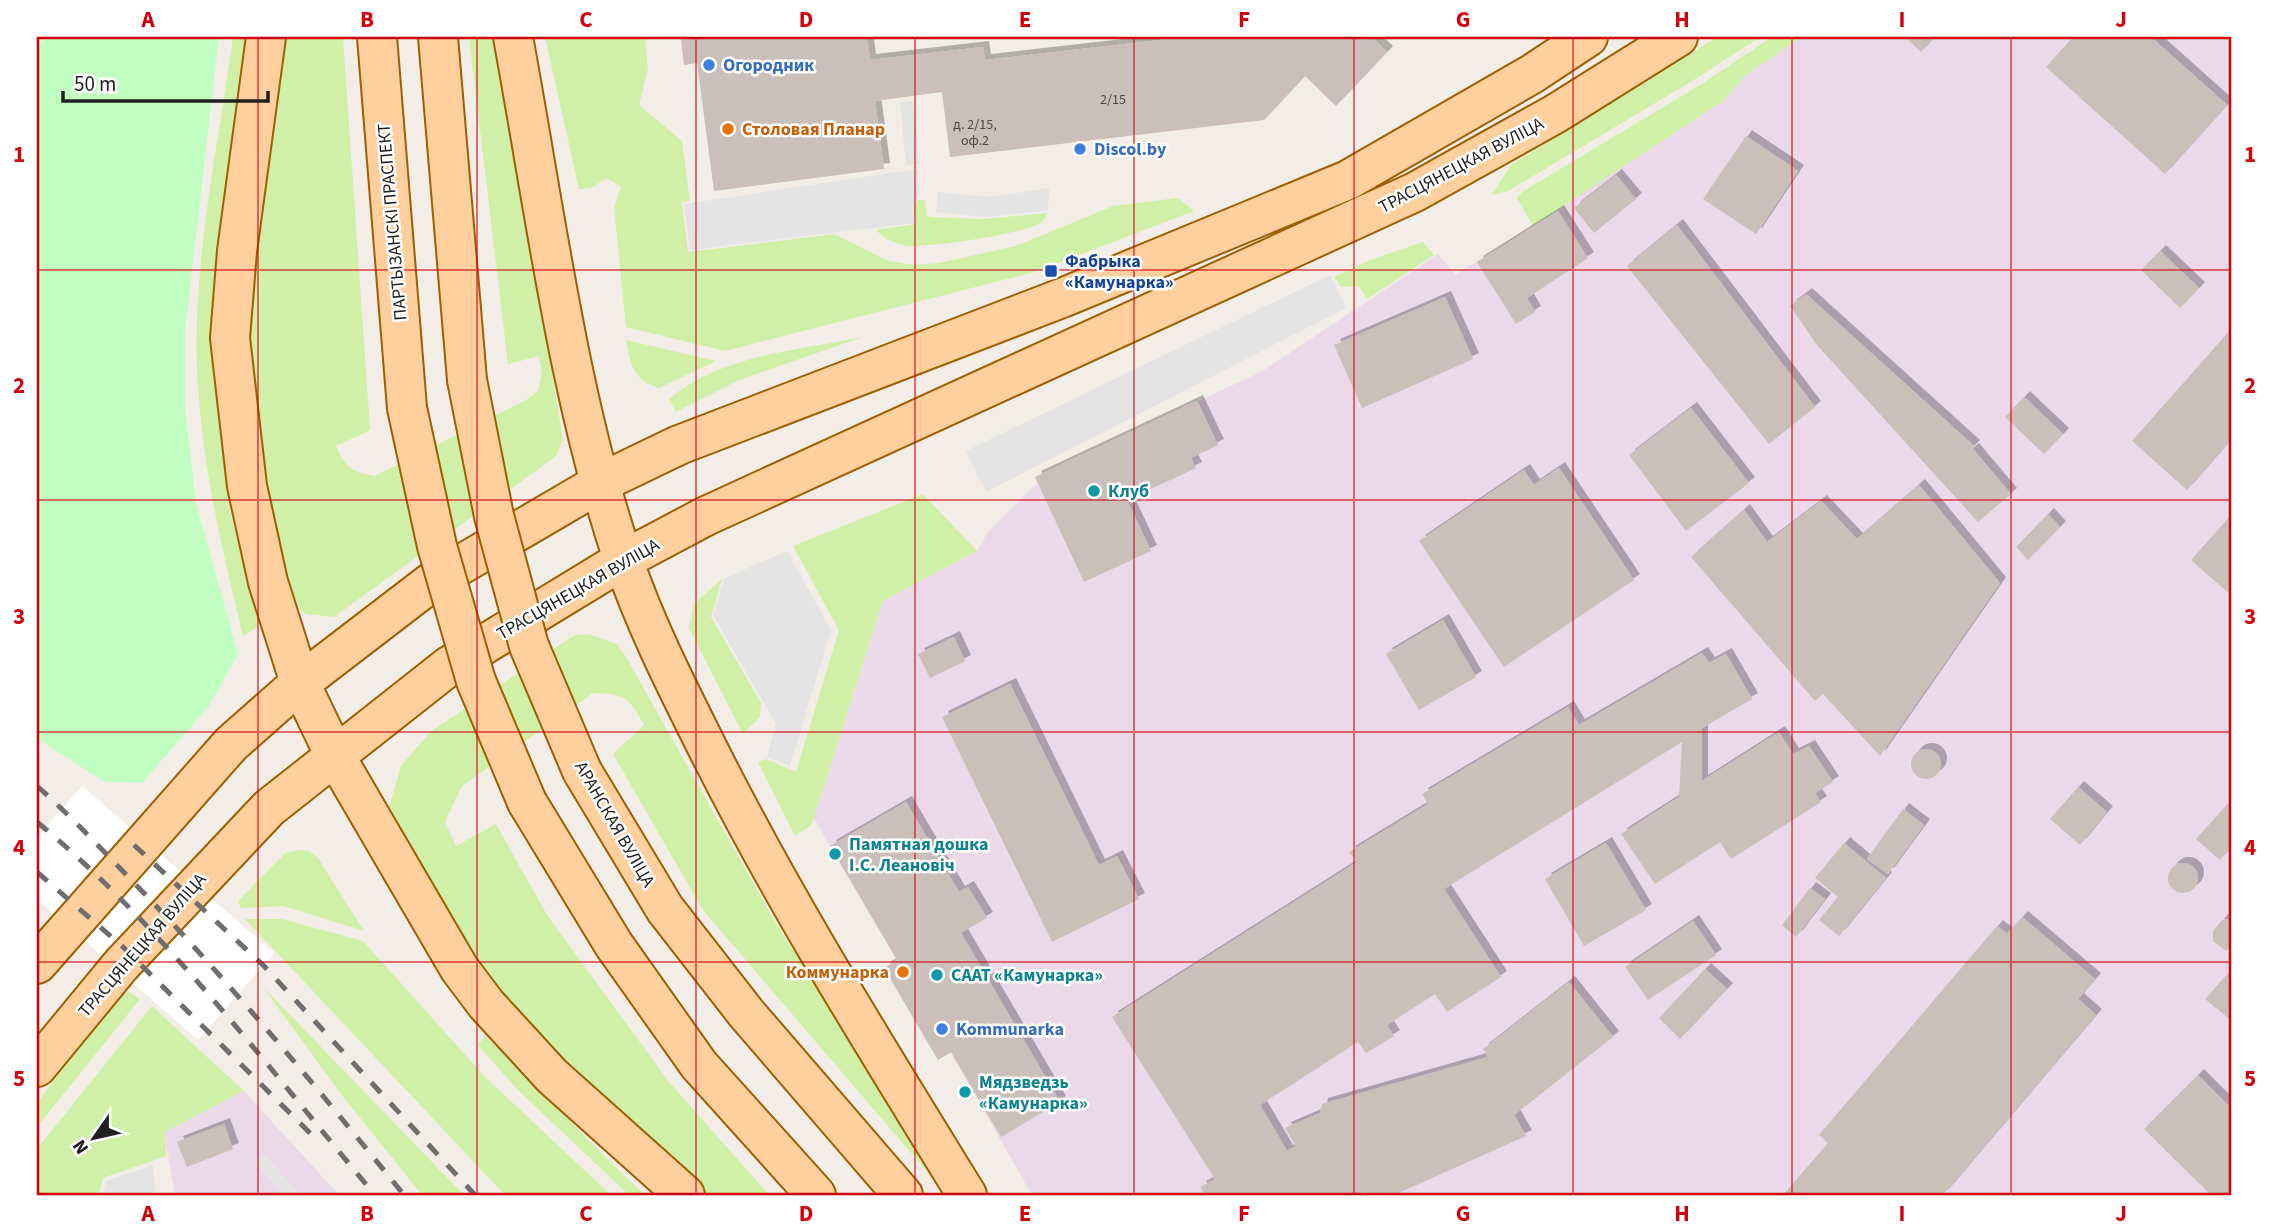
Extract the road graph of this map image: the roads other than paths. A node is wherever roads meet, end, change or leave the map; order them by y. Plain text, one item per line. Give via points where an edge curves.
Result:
1 (266, 37) edge
2 (377, 37) edge
3 (438, 37) edge
4 (513, 37) edge
5 (1588, 37) edge
6 (1678, 37) edge
7 (1217, 237) junction
8 (1235, 275) junction
9 (602, 482) junction
10 (623, 560) junction
11 (300, 682) junction
12 (334, 754) junction
13 (37, 964) edge
14 (37, 1067) edge
15 (685, 1195) edge
16 (817, 1195) edge
17 (903, 1195) edge
18 (967, 1195) edge

1 - 11 main road via 230,338 247,485 268,582
2 - 16 main road, ПАРТЫЗАНСКІ ПРАСПЕКТ, bridge via 408,408 437,546 476,681 527,802 614,945 699,1065
3 - 17 main road, АРАНСКАЯ ВУЛІЦА, bridge via 467,380 494,516 529,646 582,771 665,909 746,1013
4 - 9 main road via 580,398
5 - 7 main road via 1378,164
6 - 8 main road, ТРАСЦЯНЕЦКАЯ ВУЛІЦА via 1555,114 1415,192
7 - 8 main road
7 - 9 main road via 679,445
8 - 10 main road, ТРАСЦЯНЕЦКАЯ ВУЛІЦА via 706,516
9 - 10 main road
9 - 11 main road via 433,581
10 - 12 main road, ТРАСЦЯНЕЦКАЯ ВУЛІЦА via 449,666
10 - 18 main road via 647,625 788,902
11 - 12 main road
11 - 13 main road via 231,744
12 - 14 main road, ТРАСЦЯНЕЦКАЯ ВУЛІЦА via 269,808 214,864 121,965
12 - 15 main road via 459,968 486,1004 552,1076

